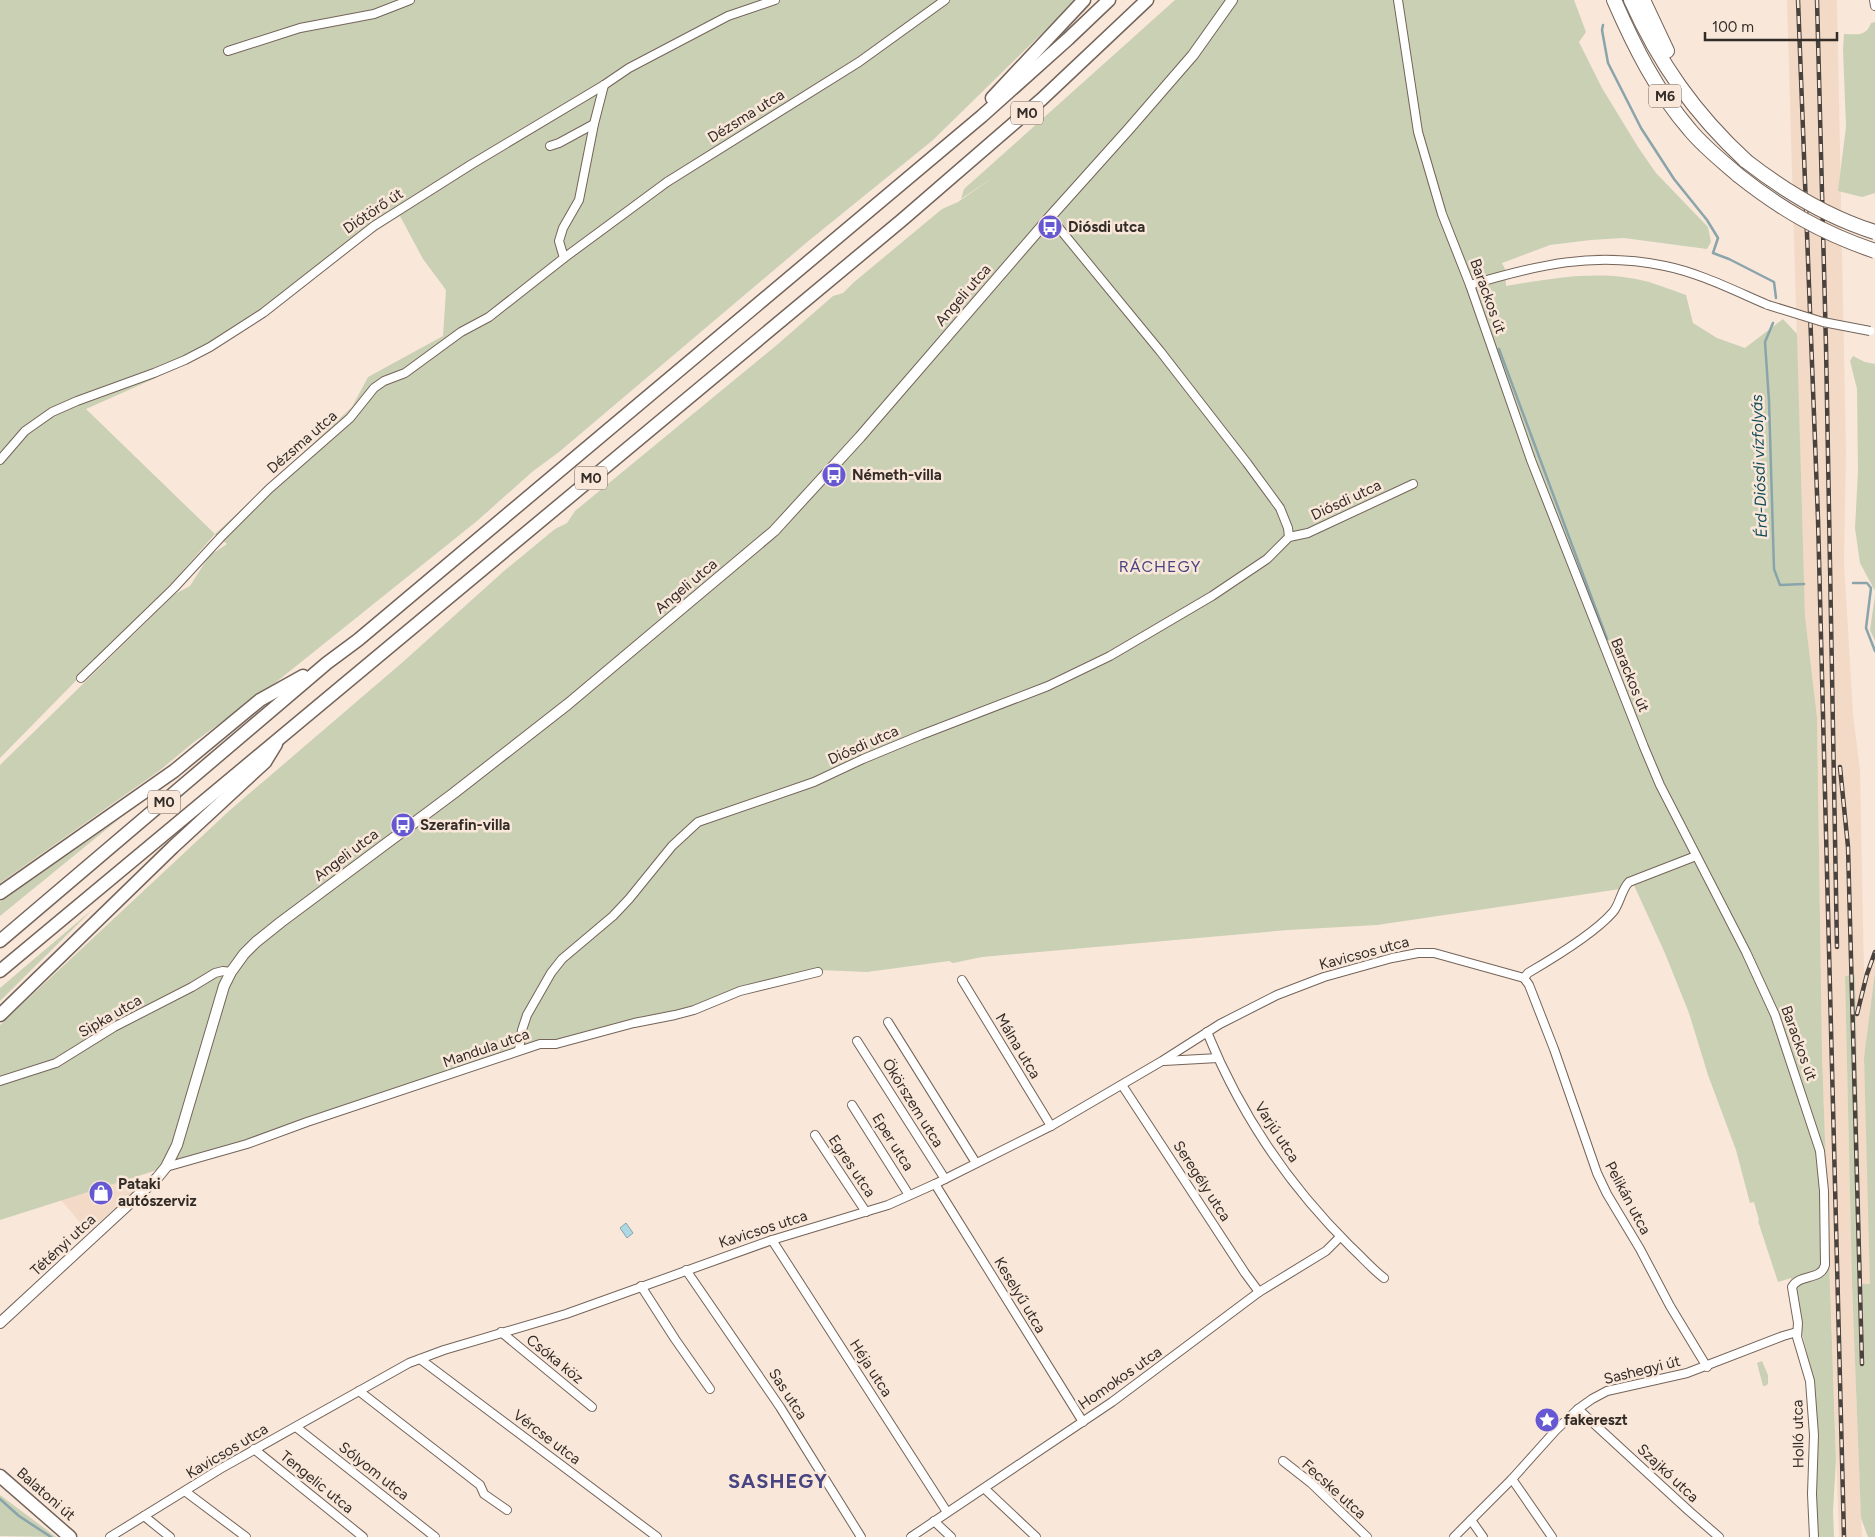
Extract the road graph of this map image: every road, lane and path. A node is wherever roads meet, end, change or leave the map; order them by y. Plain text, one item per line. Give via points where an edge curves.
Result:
1 (410, 0) edge
2 (775, 0) edge
3 (945, 0) edge
4 (1084, 0) edge
5 (1109, 0) edge
6 (1147, 0) edge
7 (1232, 0) edge
8 (1398, 0) edge
9 (1614, 0) edge
10 (1631, 0) edge
11 (1643, 0) edge
12 (1874, 0) edge
13 (1875, 6) edge
14 (228, 51) dead end
15 (604, 85) junction
16 (1694, 108) junction
17 (982, 116) junction
18 (594, 124) junction
19 (550, 146) dead end
20 (1050, 216) junction
21 (1875, 232) edge
22 (1875, 251) edge
23 (564, 258) junction
24 (1470, 285) junction
25 (1873, 331) edge
26 (0, 460) edge
27 (1413, 484) dead end
28 (1288, 537) junction
29 (327, 663) junction
30 (81, 678) dead end
31 (280, 736) junction
32 (1696, 856) junction
33 (0, 893) edge
34 (0, 941) edge
35 (0, 970) edge
36 (231, 972) junction
37 (818, 972) dead end
38 (1524, 978) junction
39 (962, 980) dead end
40 (0, 1015) edge
41 (888, 1022) dead end
42 (1208, 1032) junction
43 (858, 1041) dead end
44 (1186, 1046) junction
45 (519, 1050) junction
46 (1218, 1058) junction
47 (1192, 1060) junction
48 (1162, 1061) junction
49 (0, 1081) edge
50 (1122, 1084) junction
51 (852, 1105) dead end
52 (1051, 1126) junction
53 (815, 1136) dead end
54 (976, 1163) junction
55 (166, 1167) junction
56 (945, 1179) junction
57 (935, 1184) junction
58 (910, 1195) junction
59 (866, 1212) junction
60 (1340, 1237) junction
61 (772, 1240) junction
62 (686, 1270) junction
63 (1384, 1278) dead end
64 (641, 1286) junction
65 (1260, 1292) junction
66 (0, 1323) edge
67 (501, 1332) junction
68 (1797, 1332) junction
69 (420, 1359) junction
70 (1707, 1367) junction
71 (710, 1389) dead end
72 (359, 1390) junction
73 (592, 1406) dead end
74 (1578, 1409) junction
75 (1082, 1422) junction
76 (296, 1427) junction
77 (254, 1449) junction
78 (1283, 1461) dead end
79 (0, 1476) edge
80 (1512, 1479) junction
81 (1497, 1481) dead end
82 (1503, 1487) junction
83 (985, 1489) junction
84 (186, 1492) junction
85 (507, 1510) dead end
86 (947, 1512) junction
87 (144, 1516) junction
88 (1471, 1520) junction
89 (934, 1521) junction
90 (70, 1537) edge
91 (110, 1537) edge
92 (170, 1537) edge
93 (246, 1537) edge
94 (363, 1537) edge
95 (435, 1537) edge
96 (657, 1537) edge
97 (862, 1537) edge
98 (912, 1537) edge
99 (951, 1537) edge
100 (1036, 1537) edge
101 (1368, 1537) edge
102 (1454, 1537) edge
103 (1483, 1537) edge
104 (1552, 1537) edge
105 (1719, 1537) edge
106 (1814, 1537) edge

1 - 14 street via 374,14 300,28
2 - 15 street, Diótörő út via 728,16 629,68
3 - 23 street, Dézsma utca via 859,62 667,182
4 - 17 main road via 994,94
5 - 17 main road, M0
6 - 31 main road, M0 via 1042,99 902,220
7 - 20 street, Angeli utca via 1193,55
8 - 24 street, Barackos út via 1422,148 1442,214
9 - 22 highway, M6, bridge via 1634,45 1690,130 1763,195 1807,223
10 - 16 highway via 1660,57
11 - 16 highway
12 - 13 street
15 - 18 street
15 - 26 street, Diótörő út via 374,226 263,313 210,346 154,373 52,412 25,431
16 - 21 highway, M6, bridge via 1720,137 1773,182 1814,207
17 - 29 main road, M0
18 - 19 street
18 - 23 street via 579,200 559,241
20 - 28 street via 1247,462 1280,508
20 - 36 street, Angeli utca via 860,437 774,531 568,704 256,942
23 - 30 street, Dézsma utca via 490,317 461,332 406,373 374,388 350,418 269,489
24 - 25 street, bridge via 1547,265 1613,259 1682,270 1768,305 1823,322
24 - 32 street, Barackos út via 1531,460 1614,673 1657,777
27 - 28 street, Diósdi utca via 1308,533
28 - 45 street, Diósdi utca via 1267,559 1212,596 1110,656 1048,686 921,735 814,782 698,822 672,846 612,916 562,959 527,1015
29 - 33 main road via 260,700 174,771
29 - 34 main road, M0
31 - 35 main road, M0
31 - 40 main road via 265,762
32 - 38 street via 1628,882 1620,902 1607,919
32 - 68 street, Barackos út via 1775,1015 1820,1151 1825,1265 1820,1274 1797,1281 1792,1288
36 - 49 street, Sipka utca via 215,972 56,1063
36 - 55 street, Angeli utca via 219,1001 177,1145
37 - 45 street, Mandula utca via 740,991 675,1016
38 - 42 street, Kavicsos utca via 1434,952 1418,953 1316,980 1277,996
38 - 70 street, Pelikán utca via 1530,985 1551,1041 1597,1173
39 - 52 street, Málna utca
41 - 54 street
42 - 44 street, Kavicsos utca
42 - 46 street, Varjú utca
43 - 56 street, Ökörszem utca
44 - 47 street
44 - 48 street, Kavicsos utca
45 - 55 street, Mandula utca via 247,1144
46 - 47 street, Kavicsos utca
46 - 60 street, Varjú utca via 1261,1138
47 - 48 street, Kavicsos utca
48 - 50 street, Kavicsos utca
50 - 52 street, Kavicsos utca
50 - 65 street, Seregély utca
51 - 58 street, Eper utca
52 - 54 street, Kavicsos utca
53 - 59 street, Egres utca
54 - 56 street, Kavicsos utca
55 - 66 street, Tétényi utca
56 - 57 street, Kavicsos utca
57 - 58 street, Kavicsos utca
57 - 75 street, Keselyű utca
58 - 59 street, Kavicsos utca
59 - 61 street, Kavicsos utca
60 - 63 street, Varjú utca
60 - 65 street, Homokos utca via 1318,1256
61 - 62 street, Kavicsos utca
61 - 86 street, Héja utca
62 - 64 street, Kavicsos utca
62 - 97 street, Sas utca via 780,1407
64 - 67 street, Kavicsos utca via 566,1314
64 - 71 street
65 - 75 street, Homokos utca
67 - 69 street, Kavicsos utca
67 - 73 street, Csóka köz
68 - 70 street, Sashegyi út
68 - 106 street, Holló utca via 1810,1381 1814,1435
69 - 72 street, Kavicsos utca
69 - 96 street, Vércse utca
70 - 74 street, Sashegyi út via 1607,1391
72 - 76 street, Kavicsos utca
72 - 85 street
74 - 80 street, Sashegyi út
74 - 105 street, Szajkó utca
75 - 83 street, Homokos utca
76 - 77 street, Kavicsos utca
76 - 95 street, Sólyom utca
77 - 84 street, Kavicsos utca
77 - 94 street, Tengelic utca
78 - 101 street, Fecske utca
79 - 90 main road, Balatoni út
80 - 82 street, Sashegyi út
80 - 104 street
81 - 82 street
82 - 88 street, Sashegyi út
83 - 86 street, Homokos utca
83 - 100 street
84 - 87 street, Kavicsos utca
84 - 93 street
86 - 89 street, Homokos utca
87 - 91 street, Kavicsos utca
87 - 92 street
88 - 102 street, Sashegyi út
88 - 103 street
89 - 98 street, Homokos utca
89 - 99 street

